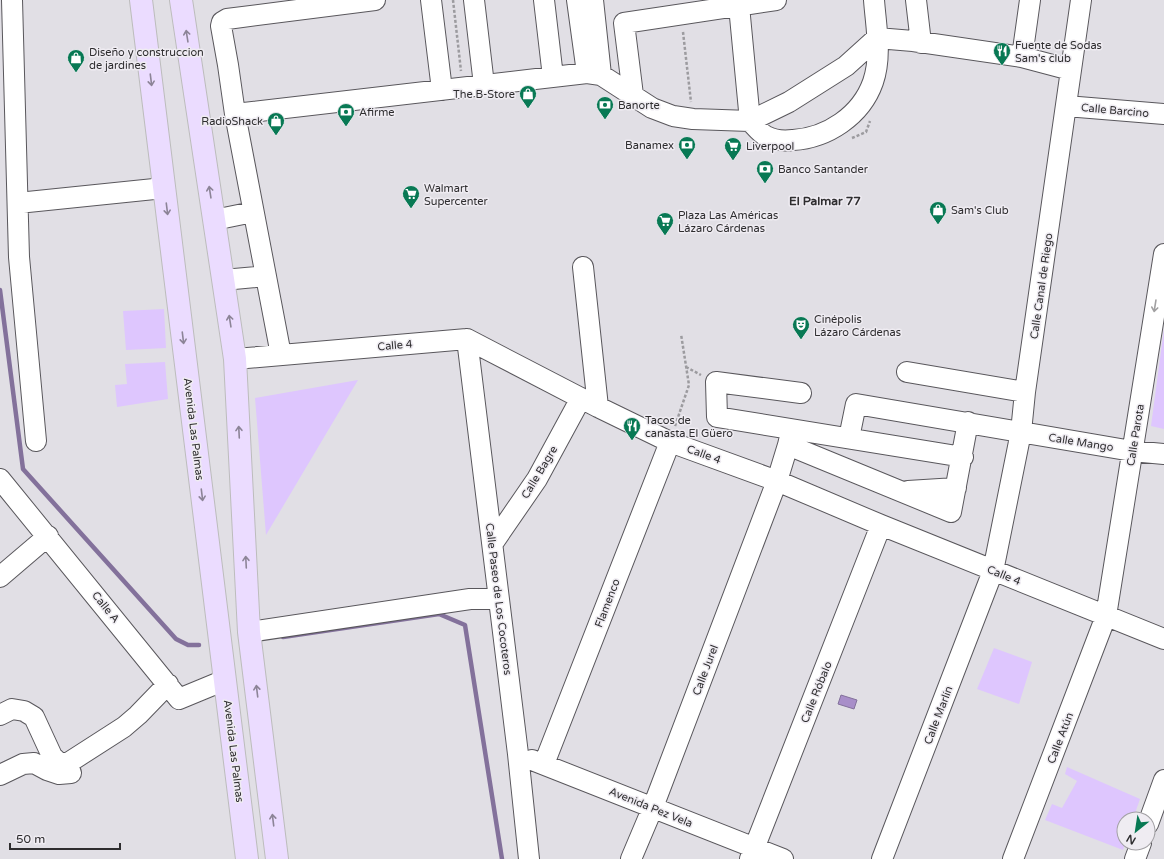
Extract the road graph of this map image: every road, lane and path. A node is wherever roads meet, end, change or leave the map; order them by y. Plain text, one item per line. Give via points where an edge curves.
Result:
1 (12, 0) edge
2 (141, 0) edge
3 (181, 0) edge
4 (375, 0) edge
5 (432, 0) edge
6 (453, 0) edge
7 (474, 0) edge
8 (544, 0) edge
9 (577, 0) edge
10 (593, 0) edge
11 (776, 0) edge
12 (874, 0) edge
13 (916, 0) edge
14 (1030, 0) edge
15 (1081, 0) edge
16 (729, 5) edge
17 (682, 7) edge
18 (877, 38) junction
19 (921, 42) junction
20 (1022, 57) junction
21 (1071, 70) junction
22 (594, 74) junction
23 (553, 77) junction
24 (484, 85) junction
25 (463, 87) junction
26 (442, 90) junction
27 (632, 95) junction
28 (1066, 106) junction
29 (235, 114) junction
30 (1164, 114) edge
31 (693, 119) junction
32 (750, 121) junction
33 (164, 188) junction
34 (12, 193) edge
35 (253, 212) junction
36 (214, 220) junction
37 (1164, 254) edge
38 (583, 267) dead end
39 (266, 276) junction
40 (224, 280) junction
41 (680, 334) dead end
42 (467, 339) junction
43 (281, 355) junction
44 (236, 359) junction
45 (907, 372) dead end
46 (1025, 392) junction
47 (801, 393) dead end
48 (590, 403) junction
49 (968, 422) junction
50 (1021, 432) junction
51 (789, 437) junction
52 (849, 438) junction
53 (36, 442) dead end
54 (670, 442) junction
55 (1132, 450) junction
56 (1164, 454) edge
57 (962, 457) junction
58 (0, 479) edge
59 (777, 481) junction
60 (881, 525) junction
61 (48, 536) junction
62 (492, 543) junction
63 (993, 571) junction
64 (0, 577) edge
65 (500, 599) junction
66 (1106, 616) junction
67 (250, 632) junction
68 (1164, 639) edge
69 (225, 680) junction
70 (173, 691) junction
71 (0, 715) edge
72 (518, 754) junction
73 (544, 764) junction
74 (0, 774) edge
75 (1164, 780) edge
76 (653, 807) junction
77 (1153, 811) edge
78 (752, 853) edge
79 (247, 859) edge
80 (277, 859) edge
81 (530, 859) edge
82 (631, 859) edge
83 (783, 859) edge
84 (882, 859) edge
85 (1013, 859) edge

1 - 34 street
2 -> 33 main road, Avenida Las Palmas
36 -> 3 main road
4 - 29 street via 227,19 222,22
5 - 26 street
6 - 25 path
7 - 24 street
8 - 23 street
9 - 22 street
10 - 22 street
11 - 16 street
12 - 18 street
13 - 19 street
14 - 20 street
15 - 21 street, Calle Canal de Riego
16 - 17 street
16 - 32 street
17 - 27 street via 624,23
17 - 31 path
18 - 19 street
18 - 32 street via 846,66 789,102
18 - 32 street via 878,61 872,83 862,103 846,120 820,135 782,141 766,136
19 - 20 street
20 - 21 street
21 - 28 street, Calle Canal de Riego
22 - 23 street
22 - 27 street
23 - 24 street
24 - 25 street
25 - 26 street
26 - 29 street
27 - 31 street via 652,108 673,116
28 - 30 street, Calle Barcino
28 - 46 street, Calle Canal de Riego
29 - 35 street
31 - 32 street
33 - 34 street
33 -> 69 main road, Avenida Las Palmas
34 - 53 street
35 - 36 street
35 - 39 street
36 - 40 main road
37 -> 55 street, Calle Parota
38 - 48 street
39 - 40 street
39 - 43 street
44 -> 40 main road
41 - 54 path via 689,385
42 - 43 street, Calle 4
42 - 48 street, Calle 4
42 - 62 street, Calle Paseo de Los Cocoteros
43 - 44 street, Calle 4
67 -> 44 main road
45 - 46 street
46 - 50 street, Calle Canal de Riego
47 - 51 street via 716,382 717,417
48 - 54 street, Calle 4
48 - 62 street, Calle Bagre
49 - 50 street, Calle Mango
49 - 52 street, Calle Mango via 856,404
49 - 57 street
50 - 55 street, Calle Mango
50 - 63 street, Calle Canal de Riego
51 - 52 street
51 - 57 street via 951,512
51 - 59 street, Calle Jurel
52 - 57 street
54 - 59 street, Calle 4
54 - 73 street, Flamenco
55 - 56 street, Calle Mango
55 - 66 street, Calle Parota
58 - 61 street, Calle A
59 - 60 street, Calle 4
59 - 76 street, Calle Jurel
60 - 63 street, Calle 4
60 - 78 street, Calle Róbalo
61 - 64 street
61 - 70 street, Calle A
62 - 65 street, Calle Paseo de Los Cocoteros
63 - 66 street, Calle 4
63 - 84 street, Calle Marlín
65 - 67 street via 470,598
65 - 72 street, Calle Paseo de Los Cocoteros
66 - 68 street, Calle 4
66 - 85 street, Calle Atún
80 -> 67 main road
69 - 70 street
69 - 79 main road, Avenida Las Palmas
70 - 71 street via 68,763 59,763 52,756 34,717 24,711 12,710
70 - 74 street via 157,713 142,727 114,742 71,773 59,774 34,763 23,764
72 - 73 street, Avenida Pez Vela
72 - 81 street, Calle Paseo de Los Cocoteros
73 - 76 street, Avenida Pez Vela
75 - 77 street
76 - 78 street, Avenida Pez Vela
76 - 82 street, Calle Jurel
78 - 83 street, Avenida Pez Vela

